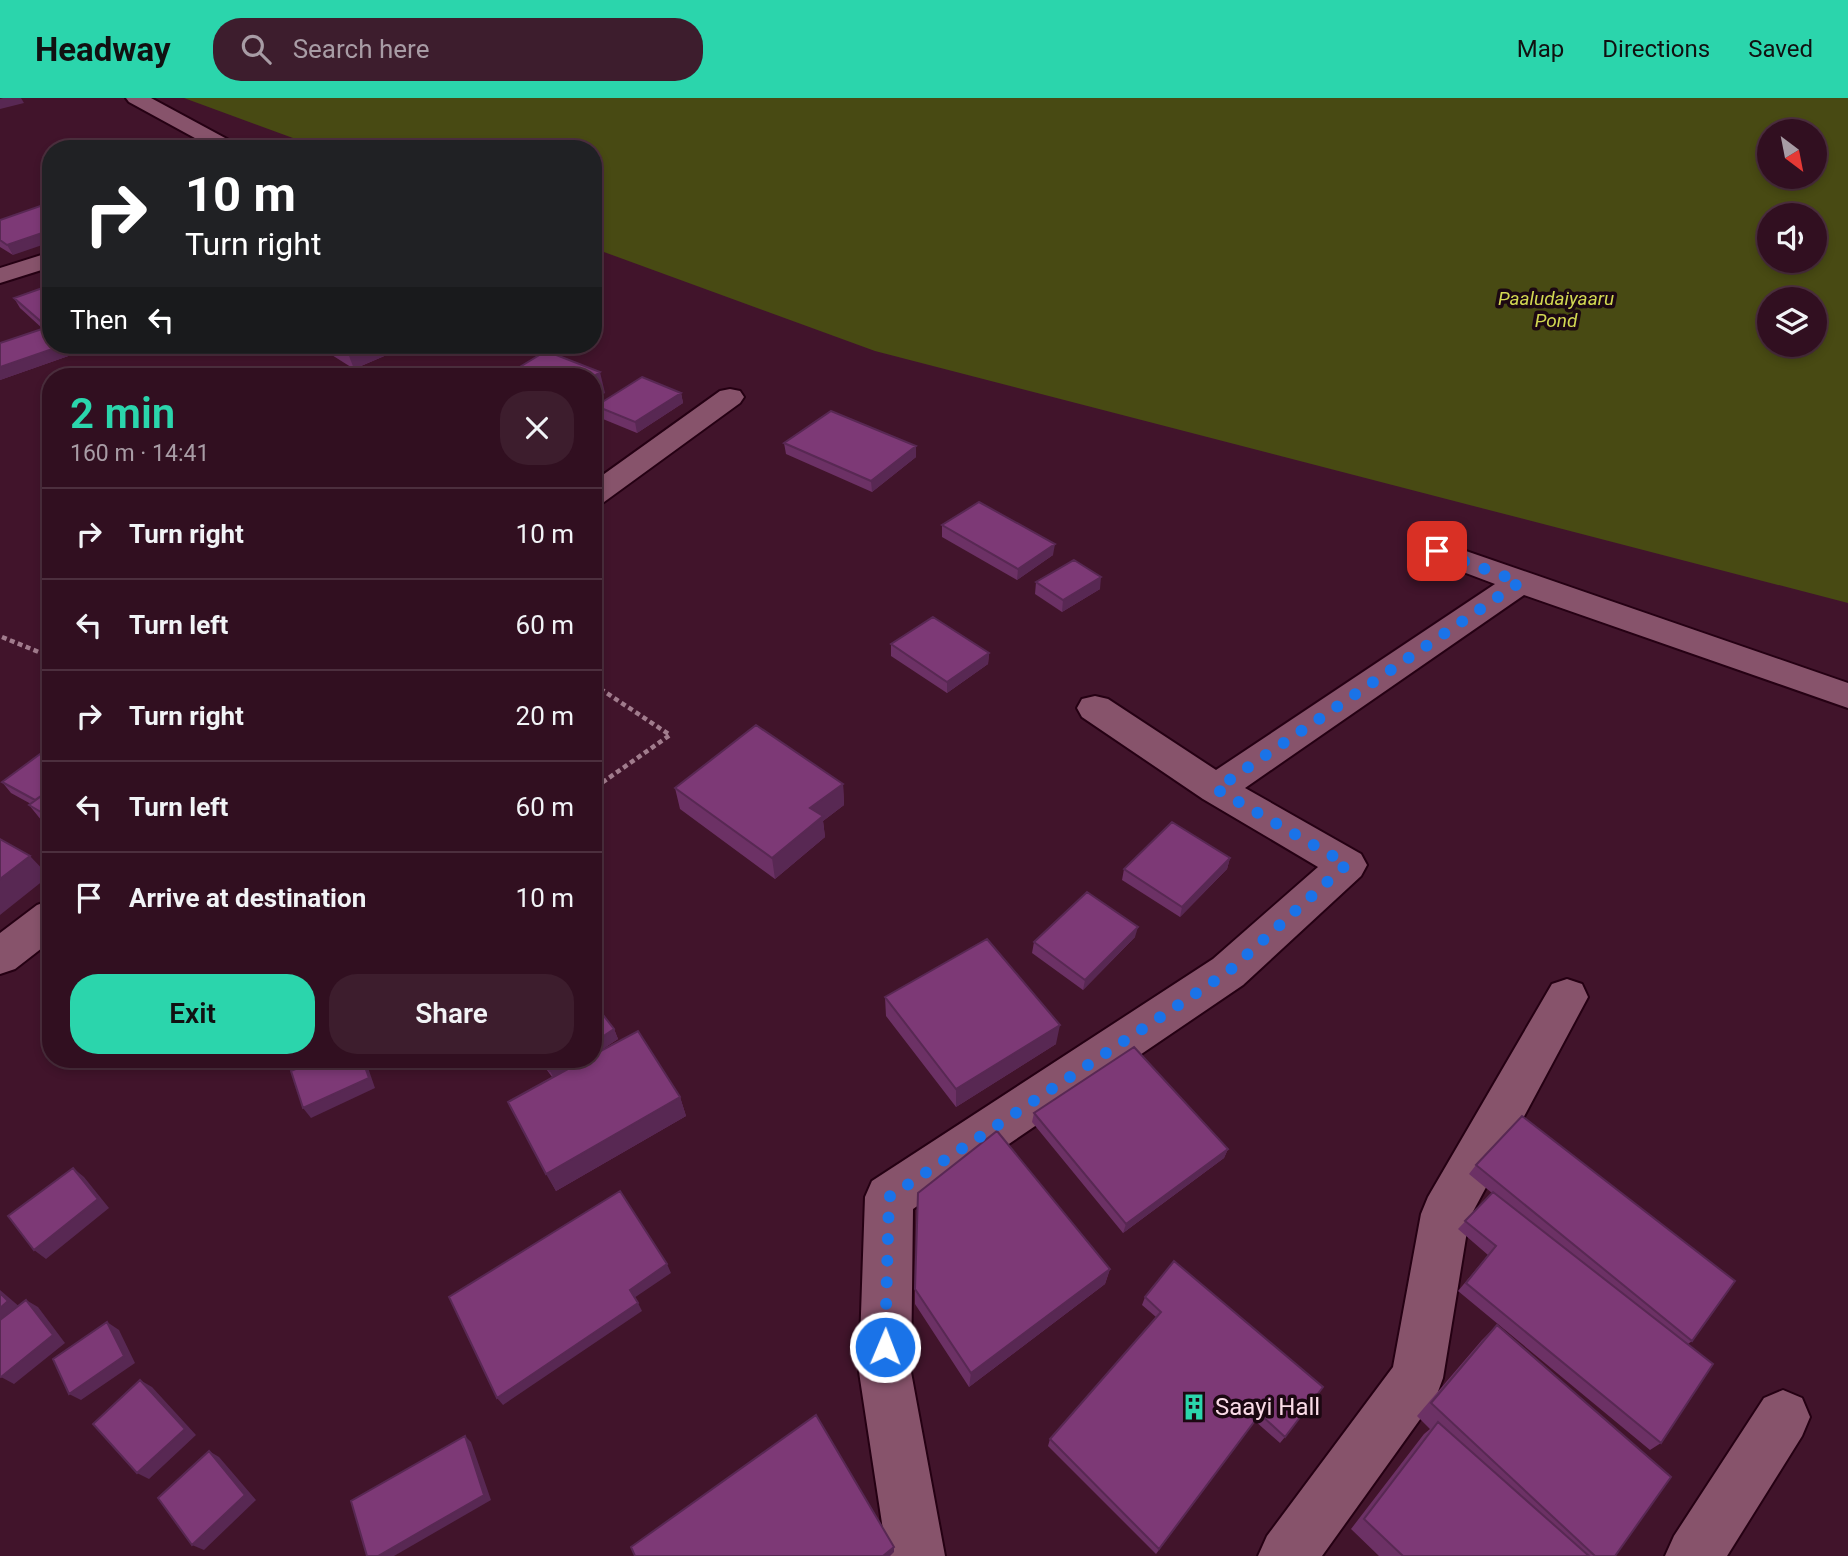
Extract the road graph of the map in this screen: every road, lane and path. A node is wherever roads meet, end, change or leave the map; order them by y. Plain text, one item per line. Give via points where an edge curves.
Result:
1 (136, 98) edge
2 (214, 140) edge
3 (42, 262) edge
4 (0, 276) edge
5 (730, 397) dead end
6 (602, 489) edge
7 (1437, 551) dead end
8 (1520, 582) junction
9 (2, 637) dead end
10 (42, 653) edge
11 (602, 690) edge
12 (1848, 696) edge
13 (1095, 708) dead end
14 (602, 783) edge
15 (1216, 789) junction
16 (42, 924) edge
17 (0, 957) edge
18 (1567, 996) dead end
19 (1783, 1418) dead end
20 (915, 1556) edge
21 (1287, 1556) edge
22 (1693, 1556) edge

1 - 2 street
3 - 4 street
5 - 6 street
7 - 8 street
8 - 12 street
8 - 15 street
9 - 10 path
11 - 14 path via 670,735
13 - 15 street
15 - 20 street via 1347,864 1228,972 889,1197 885,1371
16 - 17 street
18 - 21 street via 1445,1214 1417,1378
19 - 22 street

